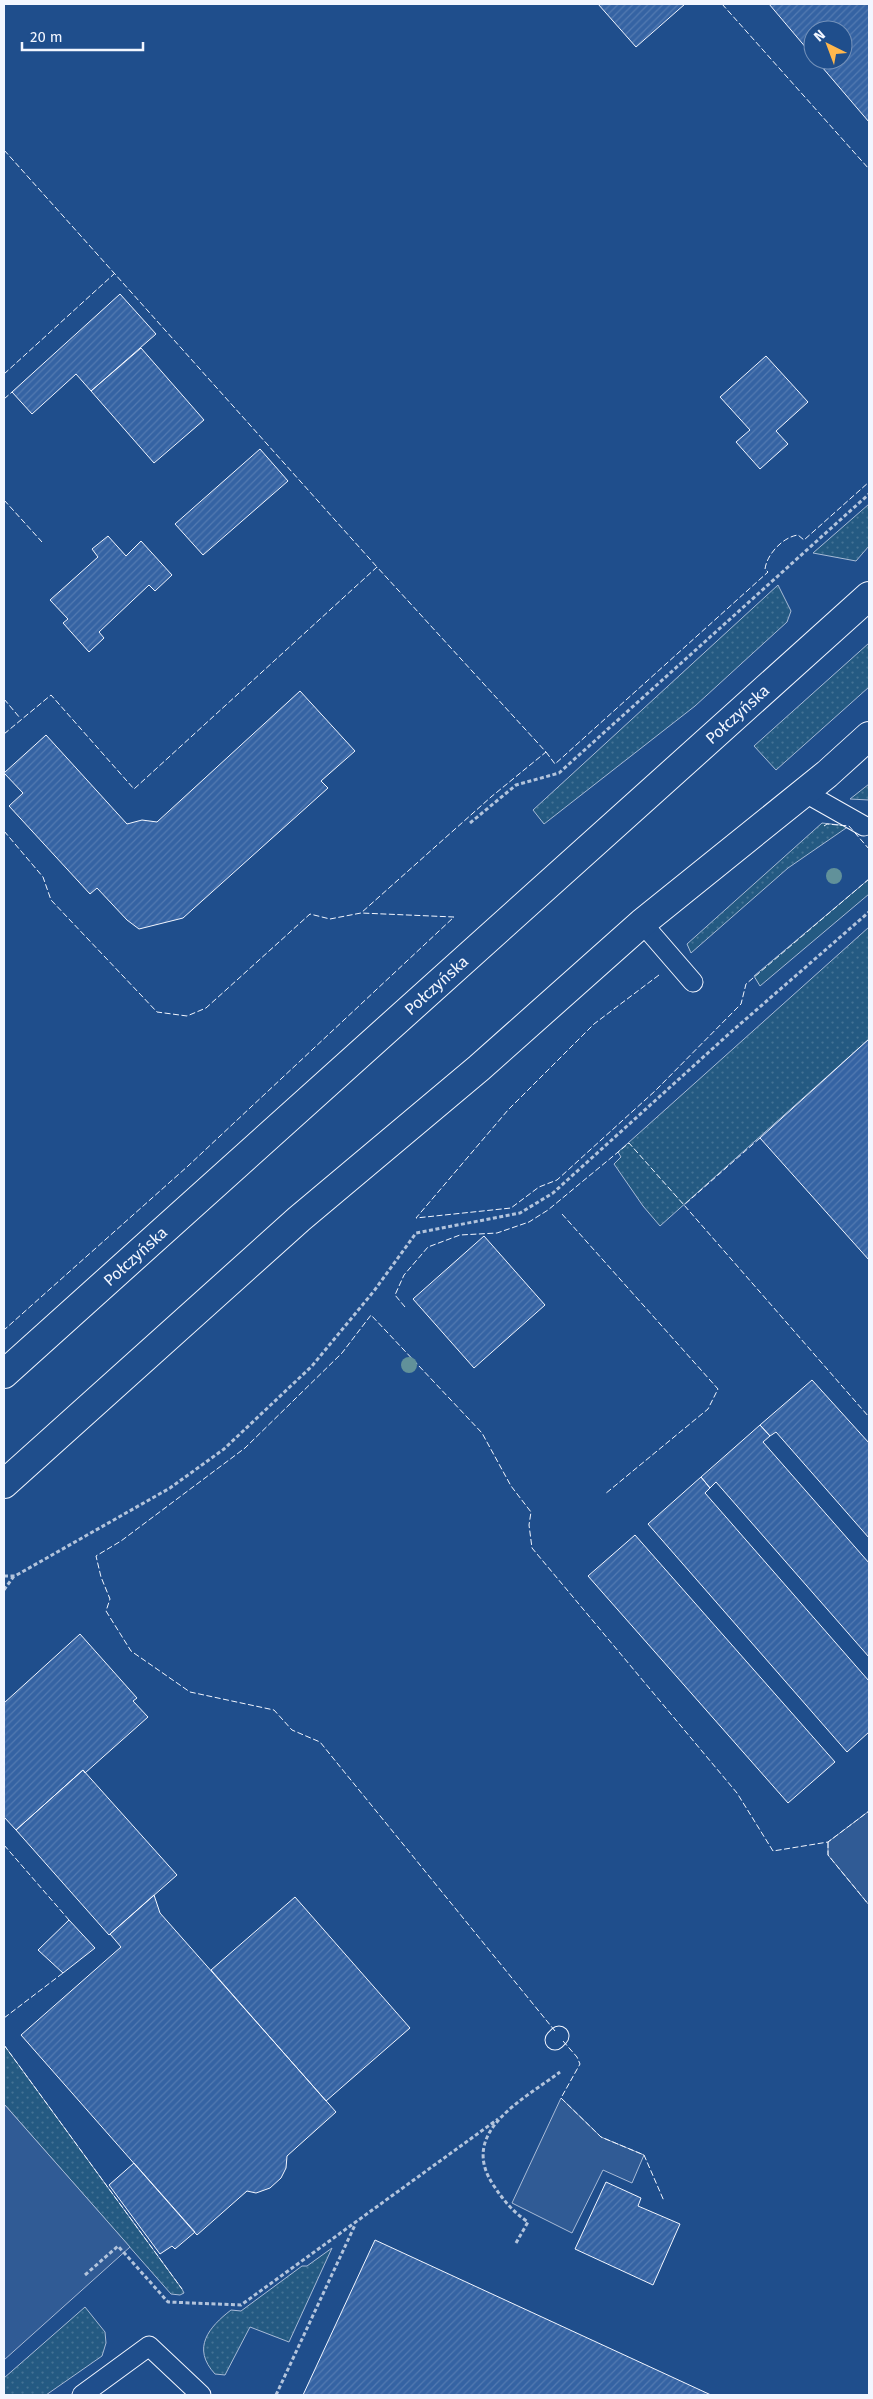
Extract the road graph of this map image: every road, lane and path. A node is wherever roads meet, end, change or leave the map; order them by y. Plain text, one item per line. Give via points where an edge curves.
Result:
1 (869, 494) edge
2 (869, 596) edge
3 (869, 736) edge
4 (804, 792) junction
5 (470, 824) dead end
6 (864, 826) dead end
7 (869, 912) edge
8 (642, 922) junction
9 (693, 982) dead end
10 (4, 1374) edge
11 (4, 1484) edge
12 (4, 1576) edge
13 (15, 1576) junction
14 (4, 1590) edge
15 (557, 2038) dead end
16 (498, 2119) junction
17 (355, 2224) junction
18 (516, 2243) dead end
19 (86, 2275) dead end
20 (82, 2395) edge
21 (201, 2395) edge
22 (276, 2395) edge

1 - 5 path via 559,773 516,785
2 - 10 main road, Połczyńska
3 - 4 main road
4 - 6 lane
4 - 8 main road
7 - 13 path via 553,1193 520,1213 416,1233 374,1291 312,1366 224,1448 170,1488
8 - 9 lane
8 - 11 main road via 479,1068 292,1225
12 - 13 path
13 - 14 path
15 - 16 path via 572,2062
16 - 17 path
16 - 18 path via 485,2138 482,2159 486,2175 502,2198 514,2213 528,2222
17 - 19 path via 242,2306 168,2302 118,2246
17 - 22 path
20 - 21 lane via 149,2346

